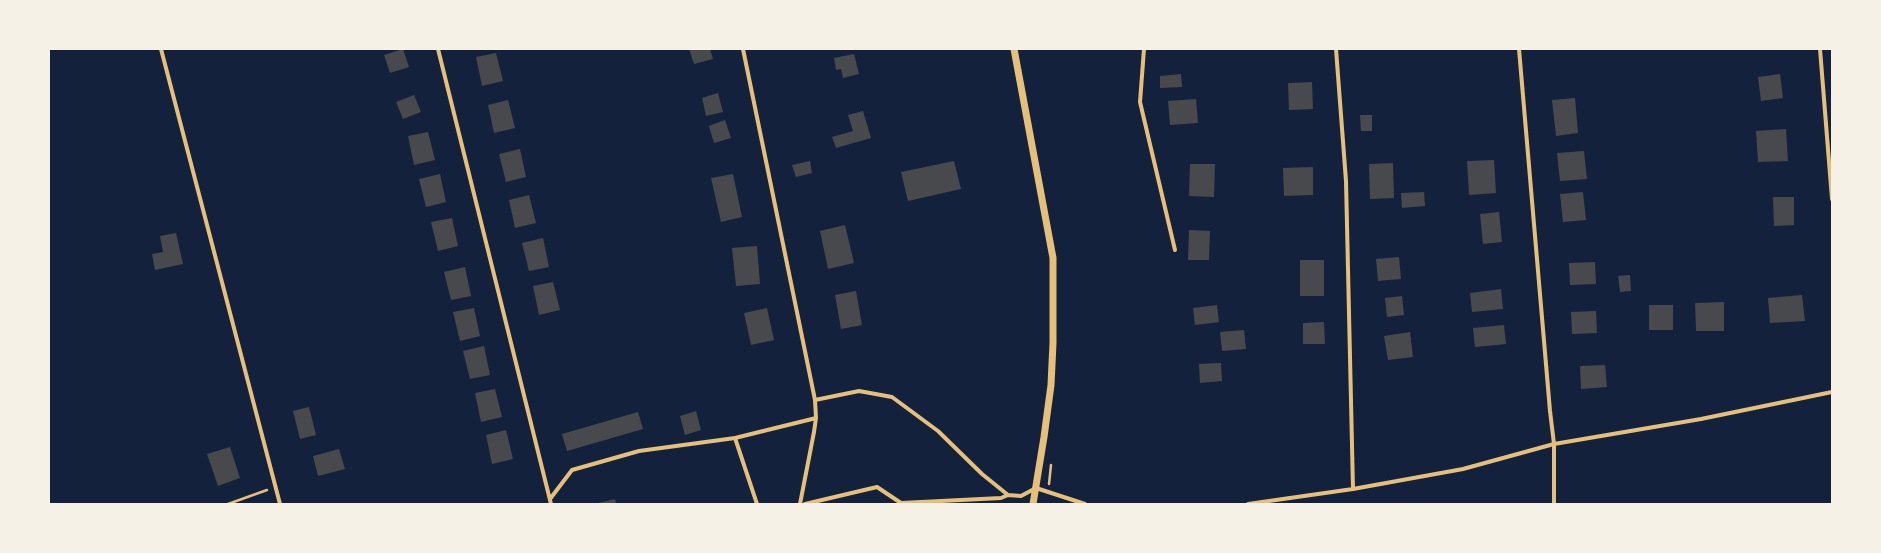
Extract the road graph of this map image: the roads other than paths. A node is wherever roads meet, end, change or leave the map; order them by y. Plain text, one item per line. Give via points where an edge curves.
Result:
1 (161, 49) edge
2 (438, 49) edge
3 (744, 49) edge
4 (1014, 49) edge
5 (1144, 49) edge
6 (1336, 49) edge
7 (1519, 49) edge
8 (1820, 49) edge
9 (1832, 199) edge
10 (1175, 250) dead end
11 (1832, 392) edge
12 (815, 400) junction
13 (816, 418) junction
14 (736, 438) junction
15 (1554, 444) junction
16 (1036, 488) junction
17 (1353, 489) junction
18 (1008, 495) junction
19 (550, 498) junction
20 (280, 504) edge
21 (551, 504) edge
22 (758, 504) edge
23 (800, 504) edge
24 (805, 504) edge
25 (901, 504) edge
26 (1033, 504) edge
27 (1086, 504) edge
28 (1248, 504) edge
29 (1554, 504) edge

1 - 20 street
2 - 19 street
3 - 12 street
4 - 16 street via 1053,258 1053,343 1050,385
5 - 10 street via 1140,102
6 - 17 street via 1346,181
7 - 15 street
8 - 9 street
11 - 15 street via 1701,420
12 - 13 street
12 - 18 street via 859,391 892,397 938,431 982,474
13 - 14 street
13 - 23 street
14 - 19 street via 638,451 572,470
14 - 22 street
15 - 17 street via 1463,469
15 - 29 street
16 - 18 street via 1021,496
16 - 26 street
16 - 27 street
17 - 28 street
18 - 25 street via 1001,498
19 - 21 street
24 - 25 street via 877,487

